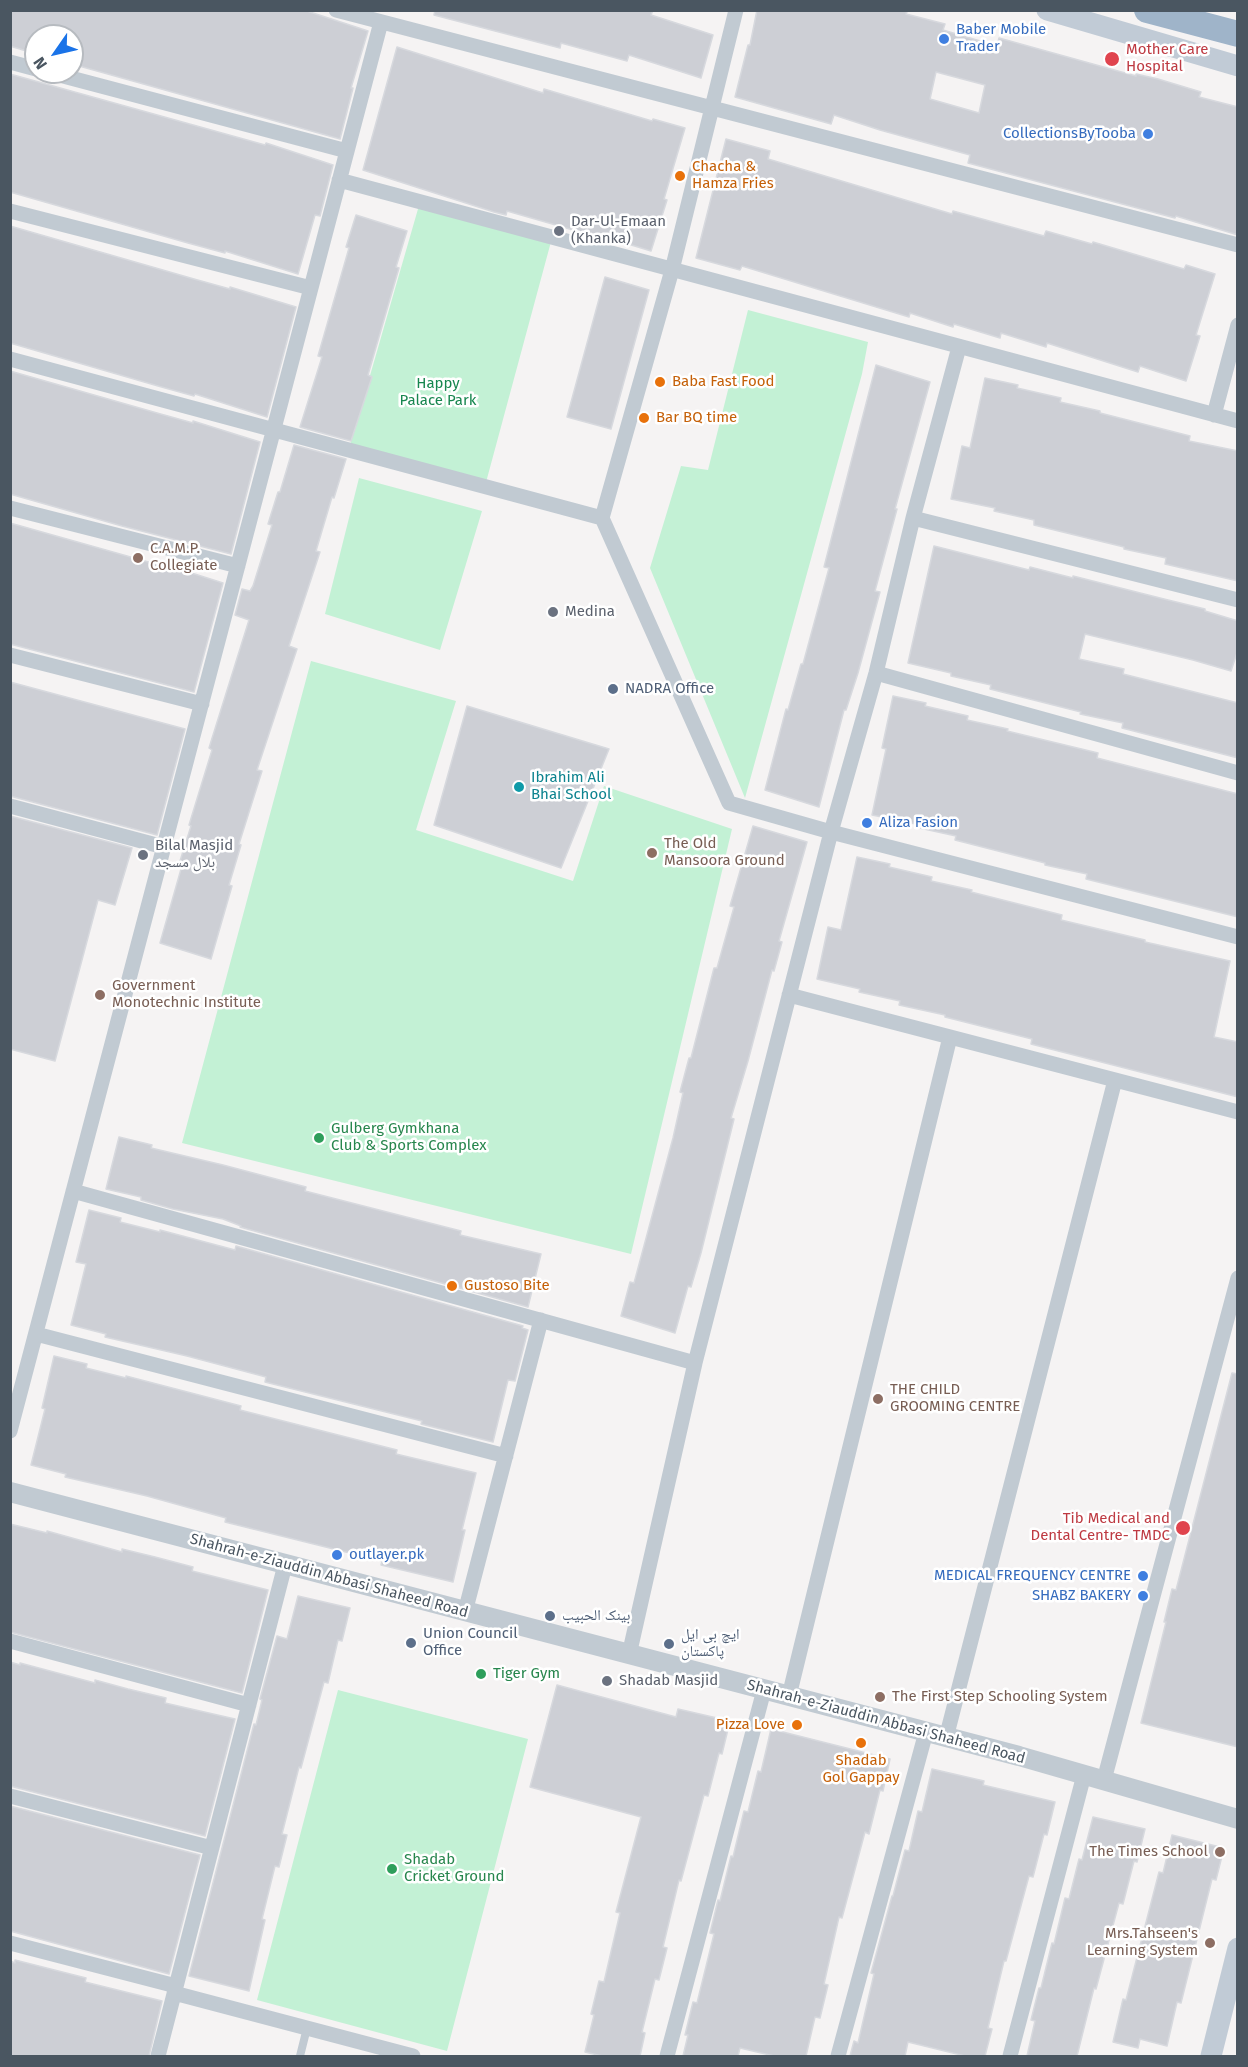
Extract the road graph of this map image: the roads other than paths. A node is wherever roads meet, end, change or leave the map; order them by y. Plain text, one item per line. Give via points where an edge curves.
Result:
1 (336, 10) edge
2 (736, 10) edge
3 (1047, 10) edge
4 (1147, 10) edge
5 (381, 22) junction
6 (1238, 34) edge
7 (1238, 66) edge
8 (84, 82) edge
9 (712, 109) junction
10 (347, 151) junction
11 (339, 180) junction
12 (10, 211) edge
13 (1238, 245) edge
14 (672, 270) junction
15 (311, 288) junction
16 (1238, 325) edge
17 (959, 347) junction
18 (10, 359) edge
19 (1214, 415) junction
20 (1238, 421) edge
21 (274, 429) junction
22 (10, 508) edge
23 (602, 518) junction
24 (913, 518) junction
25 (238, 567) junction
26 (1238, 600) edge
27 (10, 655) edge
28 (876, 673) junction
29 (202, 704) junction
30 (1238, 773) edge
31 (10, 807) edge
32 (831, 832) junction
33 (164, 847) junction
34 (1238, 938) edge
35 (789, 995) junction
36 (950, 1037) junction
37 (1115, 1080) junction
38 (1238, 1112) edge
39 (74, 1191) junction
40 (1238, 1278) edge
41 (541, 1320) junction
42 (36, 1334) junction
43 (695, 1363) junction
44 (10, 1431) edge
45 (506, 1456) junction
46 (10, 1492) edge
47 (285, 1565) junction
48 (465, 1612) junction
49 (10, 1641) edge
50 (629, 1655) junction
51 (764, 1690) junction
52 (789, 1696) junction
53 (249, 1705) junction
54 (926, 1732) junction
55 (946, 1738) junction
56 (1084, 1775) junction
57 (1104, 1780) junction
58 (10, 1796) edge
59 (1238, 1820) edge
60 (212, 1848) junction
61 (10, 1943) edge
62 (1238, 1948) edge
63 (175, 1989) junction
64 (307, 2028) junction
65 (158, 2056) edge
66 (300, 2056) edge
67 (412, 2056) edge
68 (667, 2056) edge
69 (838, 2056) edge
70 (1010, 2056) edge
71 (1211, 2056) edge

1 - 5 street
2 - 9 street
3 - 7 main road
4 - 6 highway
5 - 9 street
5 - 10 street
8 - 10 street
9 - 13 street
9 - 14 street
10 - 11 street
11 - 14 street
11 - 15 street
12 - 15 street
14 - 17 street
14 - 23 street
15 - 21 street
16 - 19 street
17 - 19 street
17 - 24 street
18 - 21 street
19 - 20 street
21 - 23 street
21 - 25 street
22 - 25 street
23 - 32 street via 729,803
24 - 26 street
24 - 28 street
25 - 29 street
27 - 29 street
28 - 30 street
28 - 32 street
29 - 33 street
31 - 33 street
32 - 34 street
32 - 35 street
33 - 39 street
35 - 36 street
35 - 43 street
36 - 37 street
36 - 52 street
37 - 38 street
37 - 55 street
39 - 41 street
39 - 42 street
40 - 57 street
41 - 43 street
41 - 45 street
42 - 44 street
42 - 45 street
43 - 50 street
45 - 48 street
46 - 47 street, Shahrah-e-Ziauddin Abbasi Shaheed Road
47 - 48 street, Shahrah-e-Ziauddin Abbasi Shaheed Road
47 - 53 street
48 - 50 street, Shahrah-e-Ziauddin Abbasi Shaheed Road
49 - 53 street
50 - 51 street, Shahrah-e-Ziauddin Abbasi Shaheed Road
51 - 52 street, Shahrah-e-Ziauddin Abbasi Shaheed Road
51 - 68 street
52 - 54 street, Shahrah-e-Ziauddin Abbasi Shaheed Road
53 - 60 street
54 - 55 street, Shahrah-e-Ziauddin Abbasi Shaheed Road
54 - 69 street
55 - 56 street, Shahrah-e-Ziauddin Abbasi Shaheed Road
56 - 57 street, Shahrah-e-Ziauddin Abbasi Shaheed Road
56 - 70 street
57 - 59 street, Shahrah-e-Ziauddin Abbasi Shaheed Road
58 - 60 street
60 - 63 street
61 - 63 street
62 - 71 main road
63 - 64 street
63 - 65 street
64 - 66 lane
64 - 67 street

